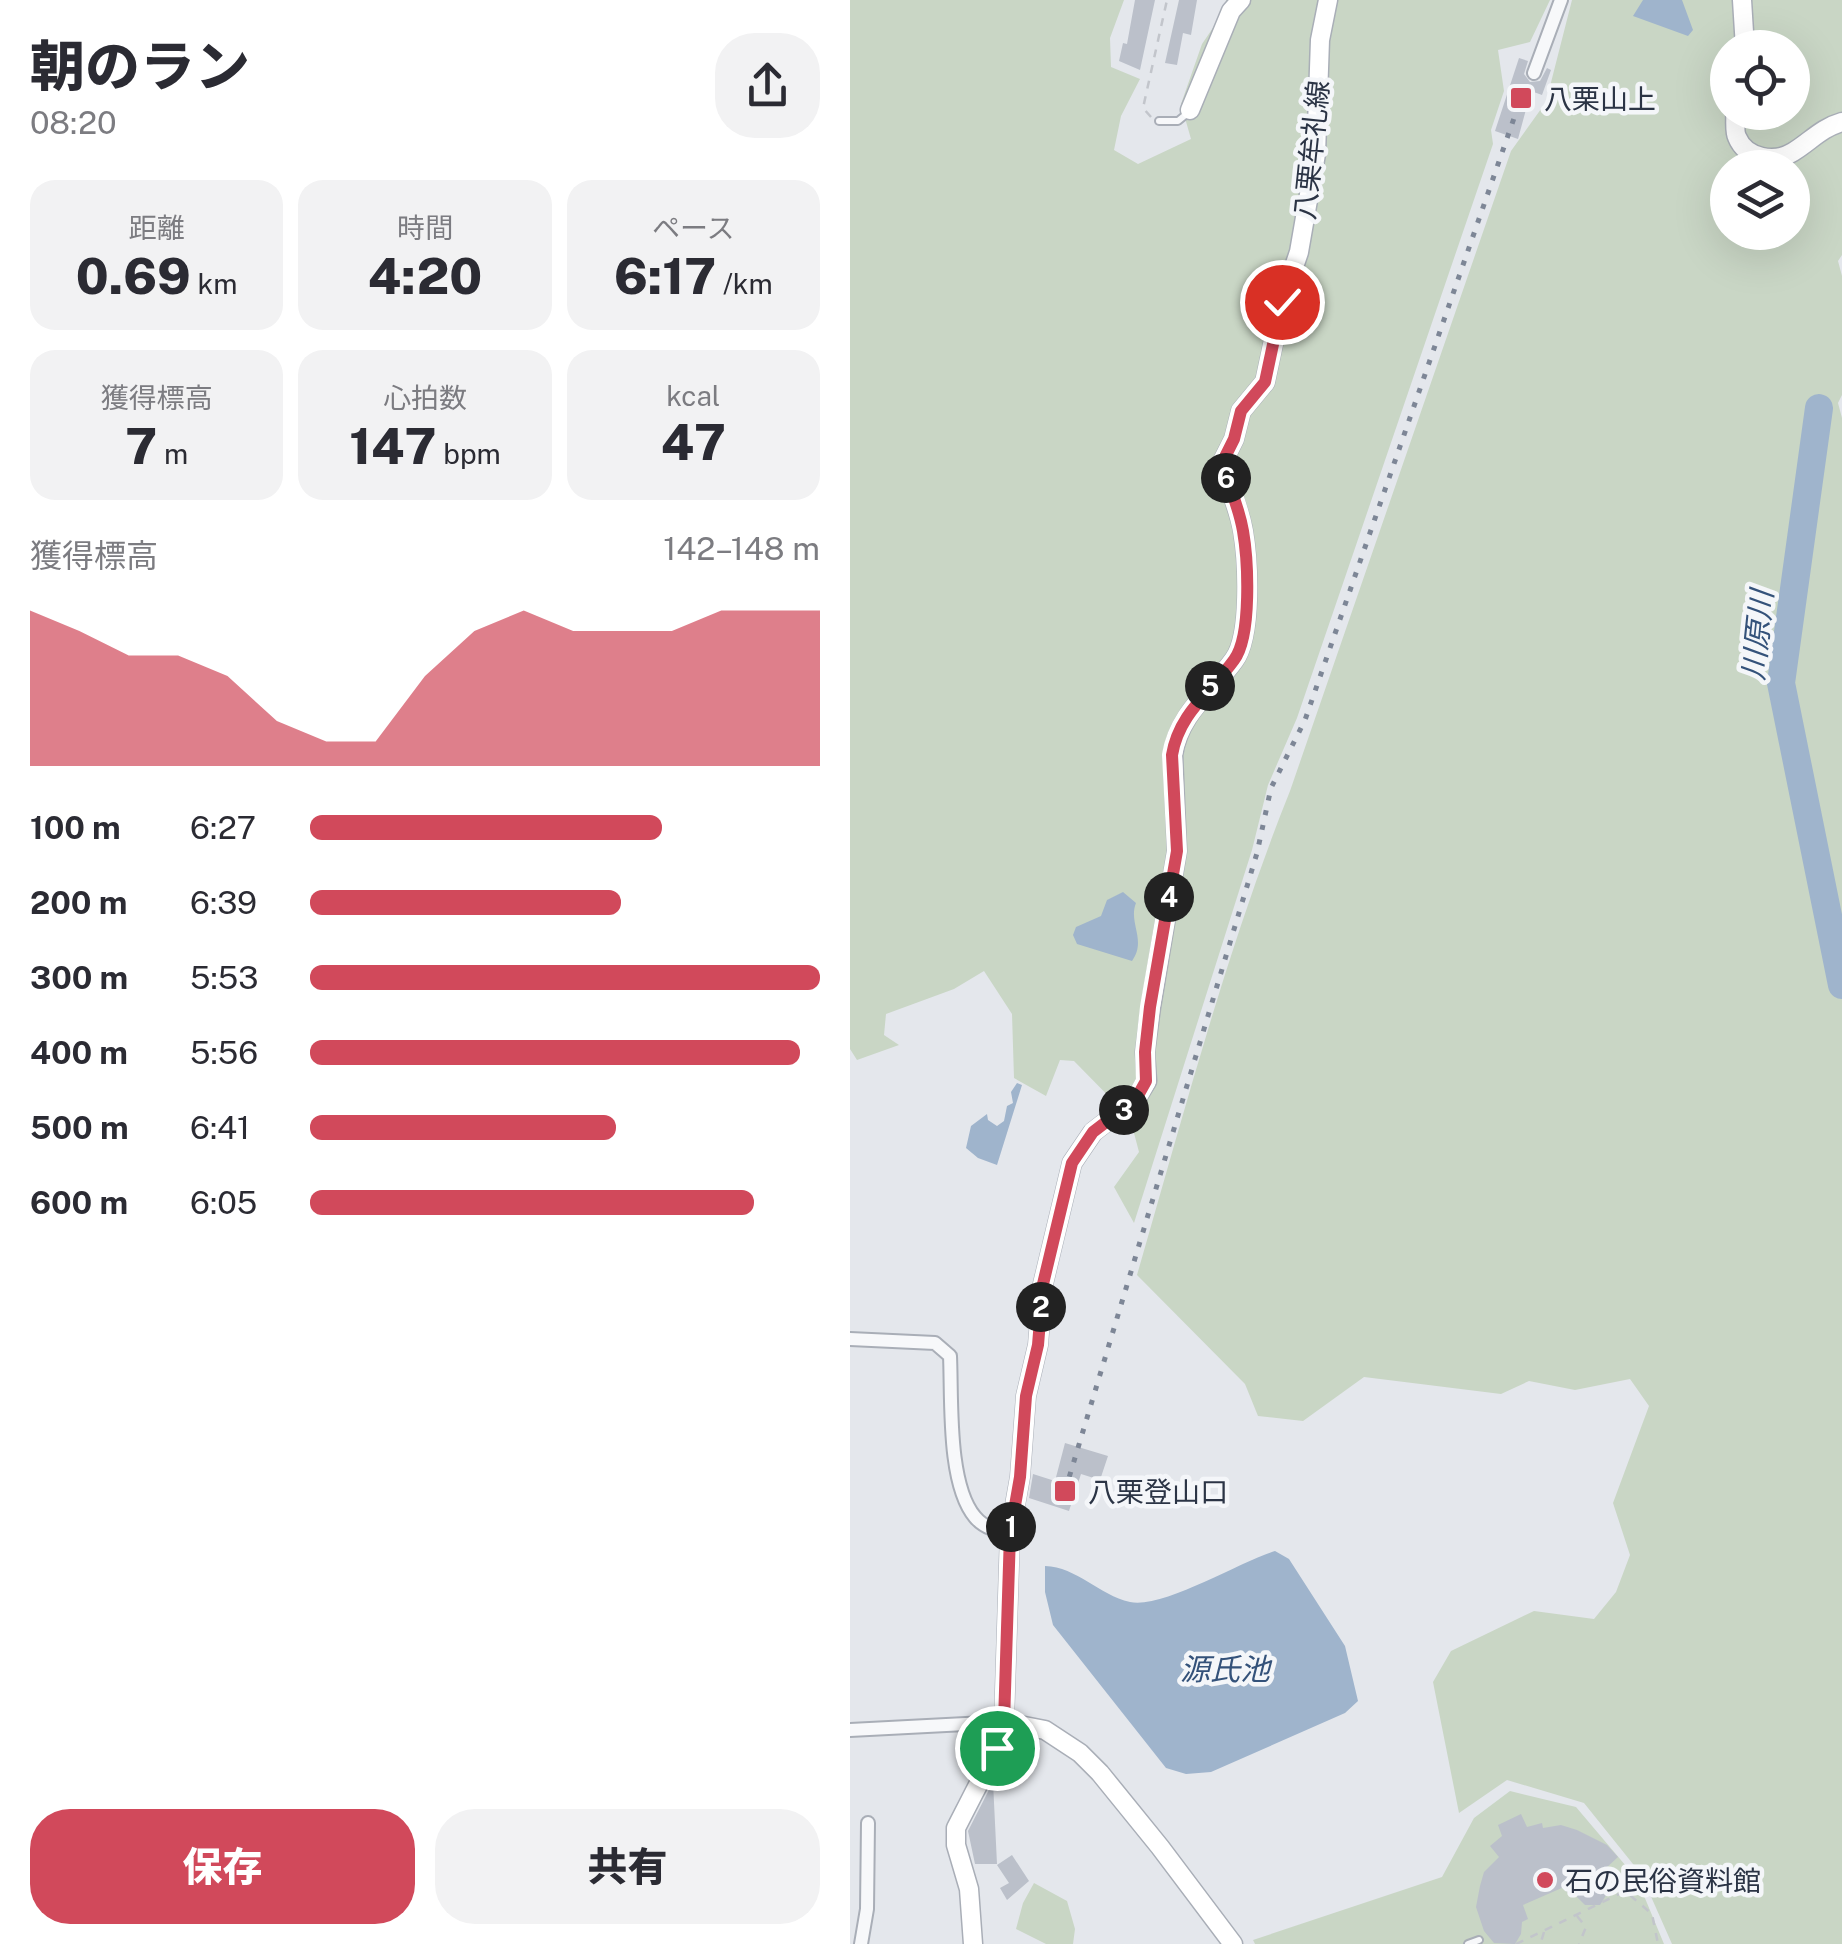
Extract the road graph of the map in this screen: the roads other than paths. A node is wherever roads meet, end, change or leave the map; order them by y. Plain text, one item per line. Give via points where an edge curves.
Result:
1 (1241, 0) edge
2 (1328, 0) edge
3 (1561, 0) edge
4 (1742, 0) edge
5 (1744, 30) edge
6 (1534, 73) dead end
7 (1190, 110) joint
8 (1159, 121) dead end
9 (1842, 122) edge
10 (1736, 130) edge
11 (850, 1339) edge
12 (1010, 1534) junction
13 (1004, 1722) junction
14 (850, 1730) edge
15 (868, 1822) dead end
16 (1479, 1940) dead end
17 (861, 1944) edge
18 (973, 1944) edge
19 (1233, 1944) edge
20 (1468, 1944) edge

1 - 7 main road
2 - 12 main road, 八栗牟礼線 via 1316,154 1299,252 1265,382 1241,411 1221,465 1243,532 1244,632 1238,655 1200,697 1175,740 1177,851 1150,1007 1146,1081 1136,1099 1093,1132 1072,1163 1043,1284
3 - 6 street
4 - 5 main road
7 - 8 lane via 1178,121
9 - 10 main road via 1775,159 1751,154
11 - 12 street via 935,1343 950,1356 954,1455 962,1486 974,1516
12 - 13 main road, 八栗牟礼線
13 - 14 street
13 - 18 main road, 八栗牟礼線 via 956,1828
13 - 19 main road via 1045,1730 1080,1753
15 - 17 street
16 - 20 lane

